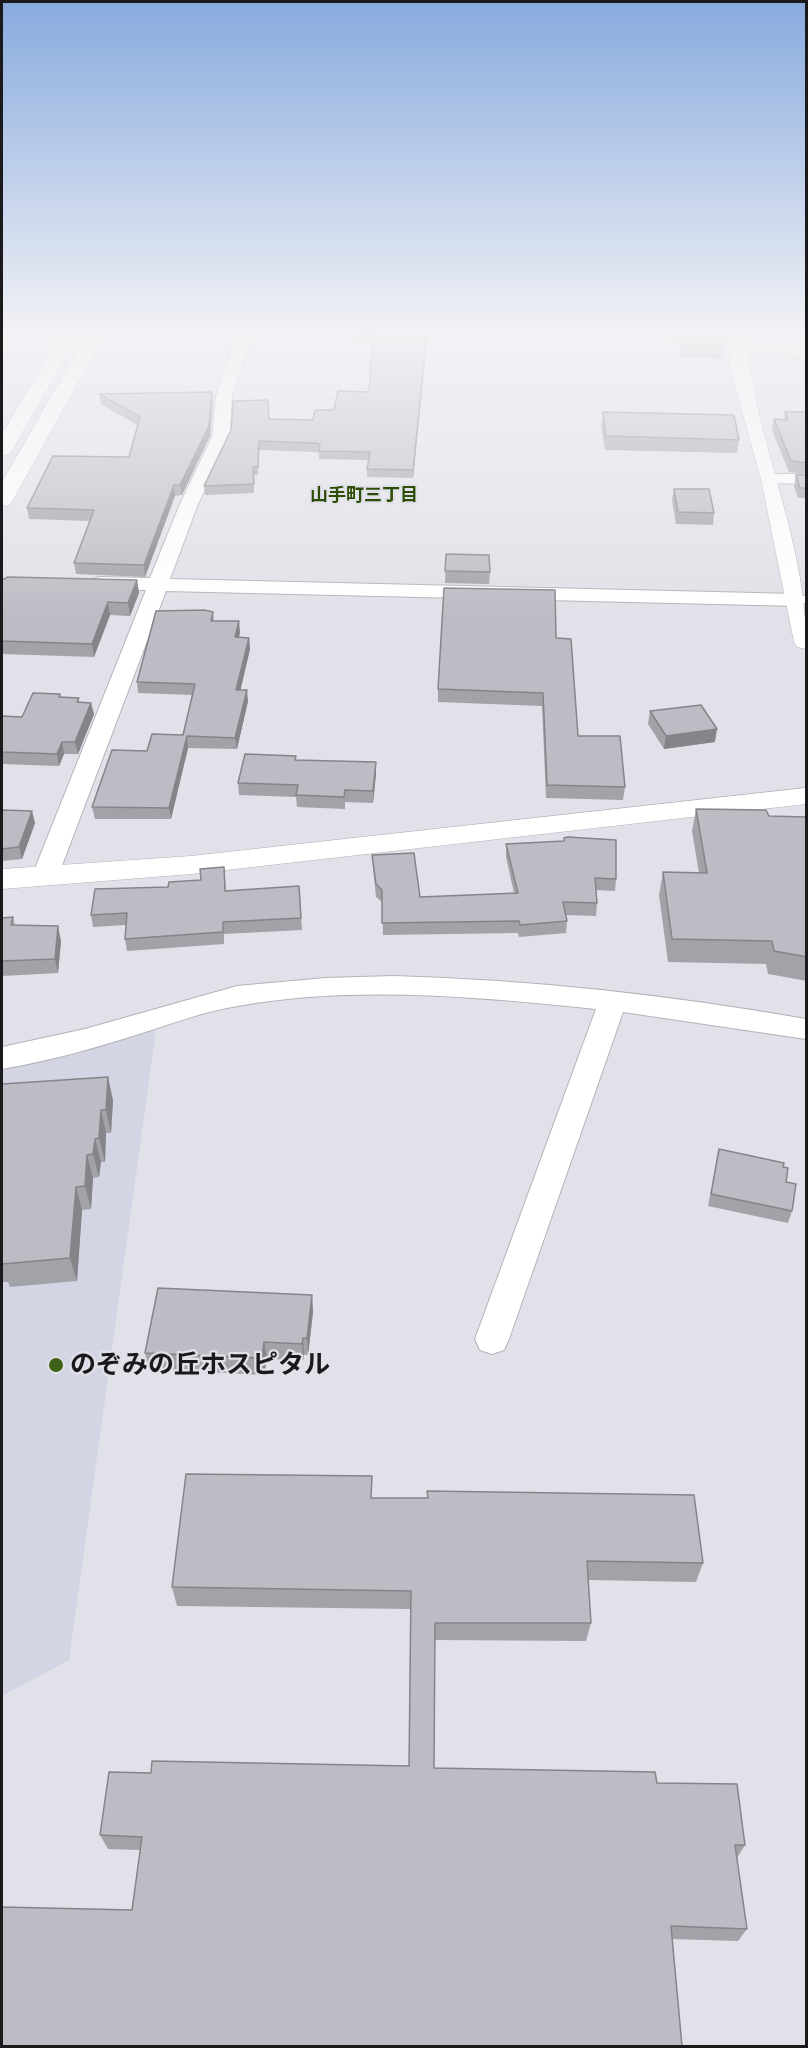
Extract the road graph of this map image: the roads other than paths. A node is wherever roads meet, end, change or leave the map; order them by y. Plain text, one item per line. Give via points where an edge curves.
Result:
1 (15, 428) edge
2 (43, 428) edge
3 (222, 428) edge
4 (757, 428) edge
5 (2, 450) edge
6 (771, 479) junction
7 (807, 479) edge
8 (2, 500) edge
9 (85, 582) edge
10 (157, 585) junction
11 (798, 600) junction
12 (806, 641) edge
13 (807, 796) edge
14 (45, 876) junction
15 (2, 879) edge
16 (613, 1000) junction
17 (807, 1029) edge
18 (2, 1058) edge
19 (492, 1339) dead end

1 - 5 main road
2 - 8 main road
3 - 10 street
4 - 6 main road
6 - 7 street
6 - 11 main road
9 - 10 street
10 - 11 street
10 - 14 street
11 - 12 main road
13 - 14 main road via 191,865
14 - 15 main road
16 - 17 street
16 - 18 street via 399,985 255,993 195,1005 112,1032
16 - 19 street

